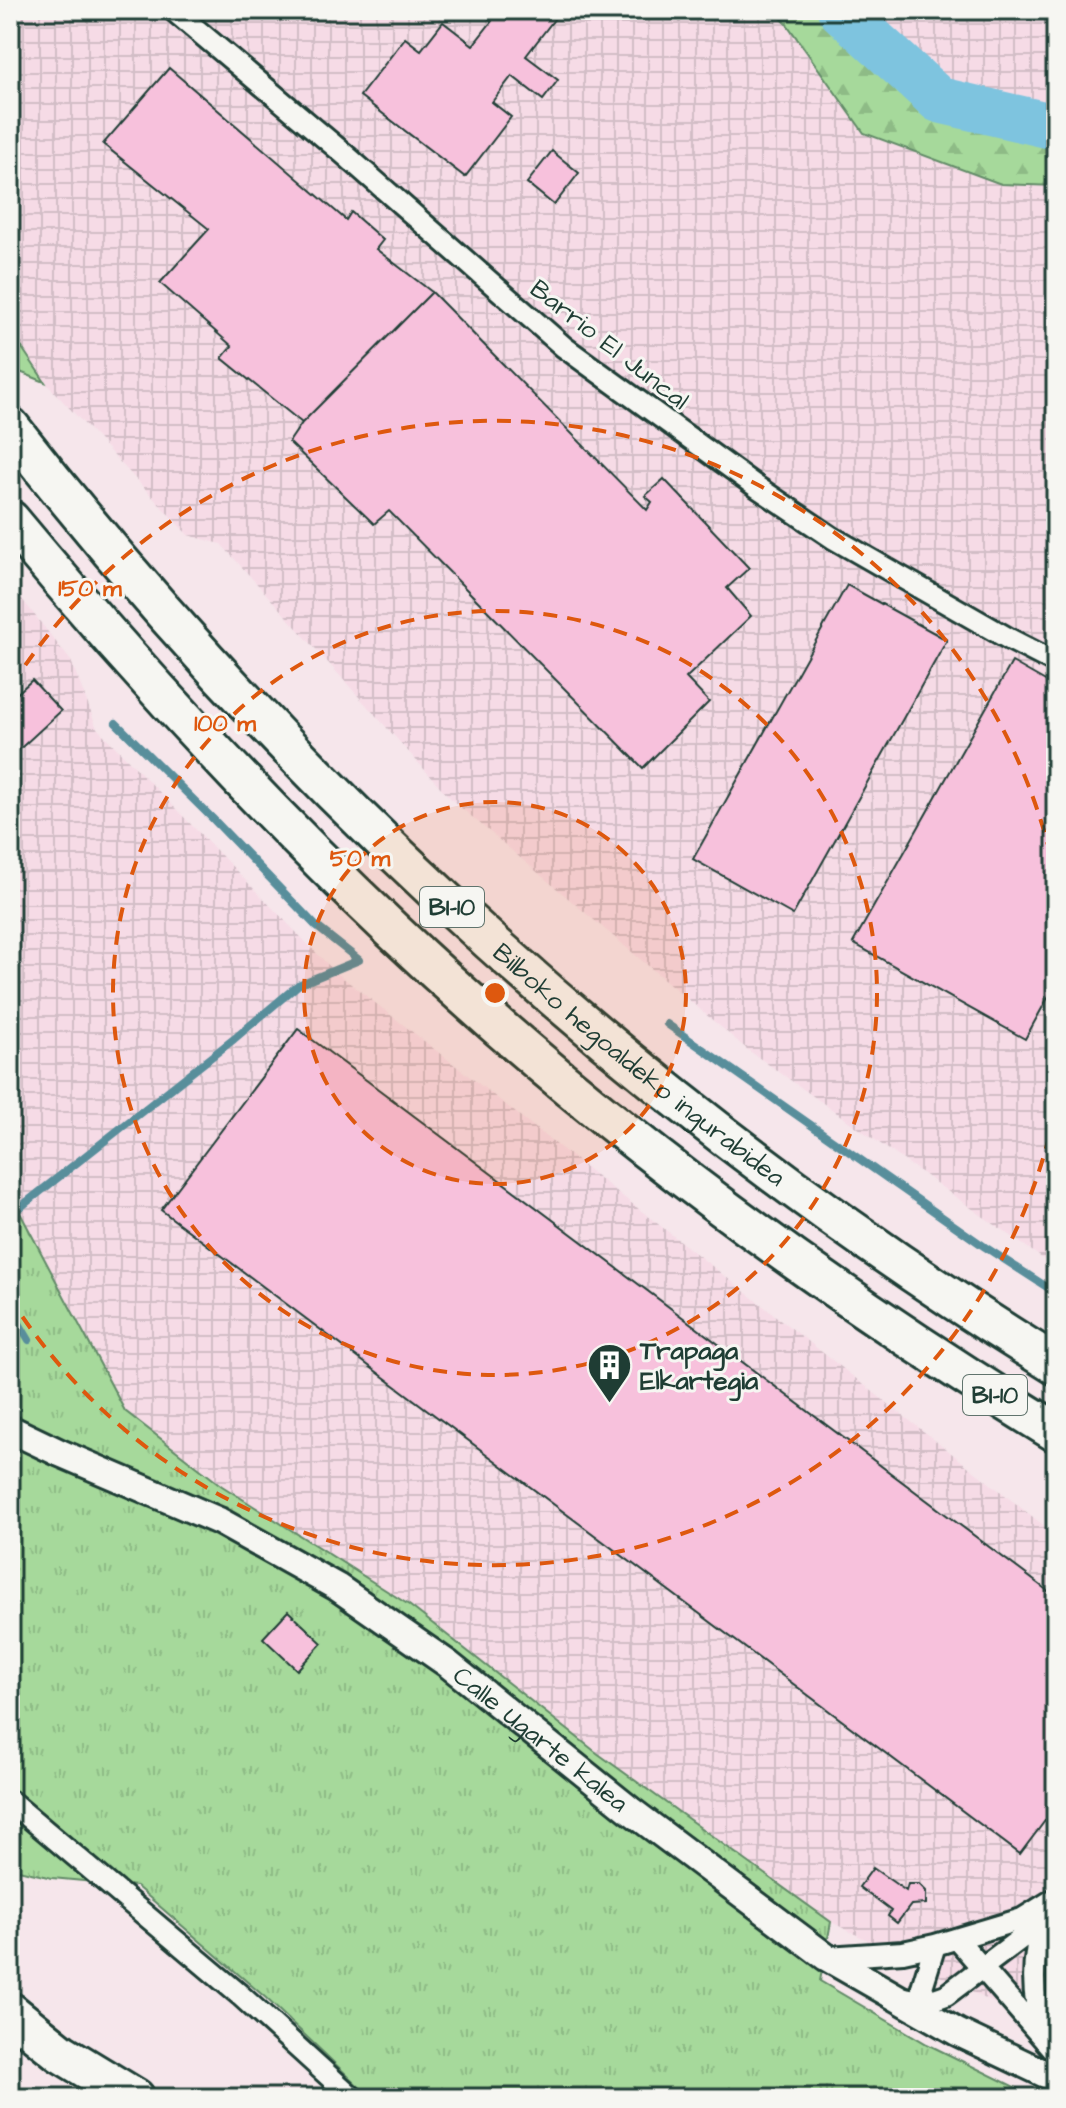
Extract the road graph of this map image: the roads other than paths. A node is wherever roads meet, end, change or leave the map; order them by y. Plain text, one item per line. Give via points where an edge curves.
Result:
1 (173, 10) edge
2 (10, 427) edge
3 (10, 520) edge
4 (1056, 663) edge
5 (1056, 1365) edge
6 (10, 1429) edge
7 (1056, 1432) edge
8 (10, 1801) edge
9 (1056, 1898) edge
10 (1050, 1914) edge
11 (957, 1939) junction
12 (935, 1945) junction
13 (826, 1957) junction
14 (983, 1966) junction
15 (854, 1975) junction
16 (926, 2002) junction
17 (10, 2012) edge
18 (1051, 2048) edge
19 (997, 2052) junction
20 (1056, 2079) edge
21 (135, 2098) edge
22 (353, 2098) edge

1 - 4 street, Barrio El Juncal via 564,347 833,538
2 - 5 highway, Bilboko hegoaldeko ingurabidea / BI-10 via 189,642 433,890 583,1022 736,1144 892,1257
3 - 7 highway, BI-10 via 214,752 394,932 503,1030 759,1233 910,1339
6 - 13 street, Calle Ugarte kalea via 219,1521 348,1594 448,1664
8 - 22 street
9 - 11 street via 1022,1919
10 - 14 street
10 - 18 street via 1036,1943 1034,1987 1037,2014
11 - 12 street
11 - 14 street
12 - 13 street
12 - 16 street via 922,1987
13 - 15 street, Calle Ugarte kalea
14 - 16 street via 946,1995
14 - 18 street
15 - 16 street
15 - 19 street, Calle Ugarte kalea
16 - 19 street via 940,2018 981,2037
17 - 21 highway via 61,2053
19 - 20 street, Calle Ugarte kalea

